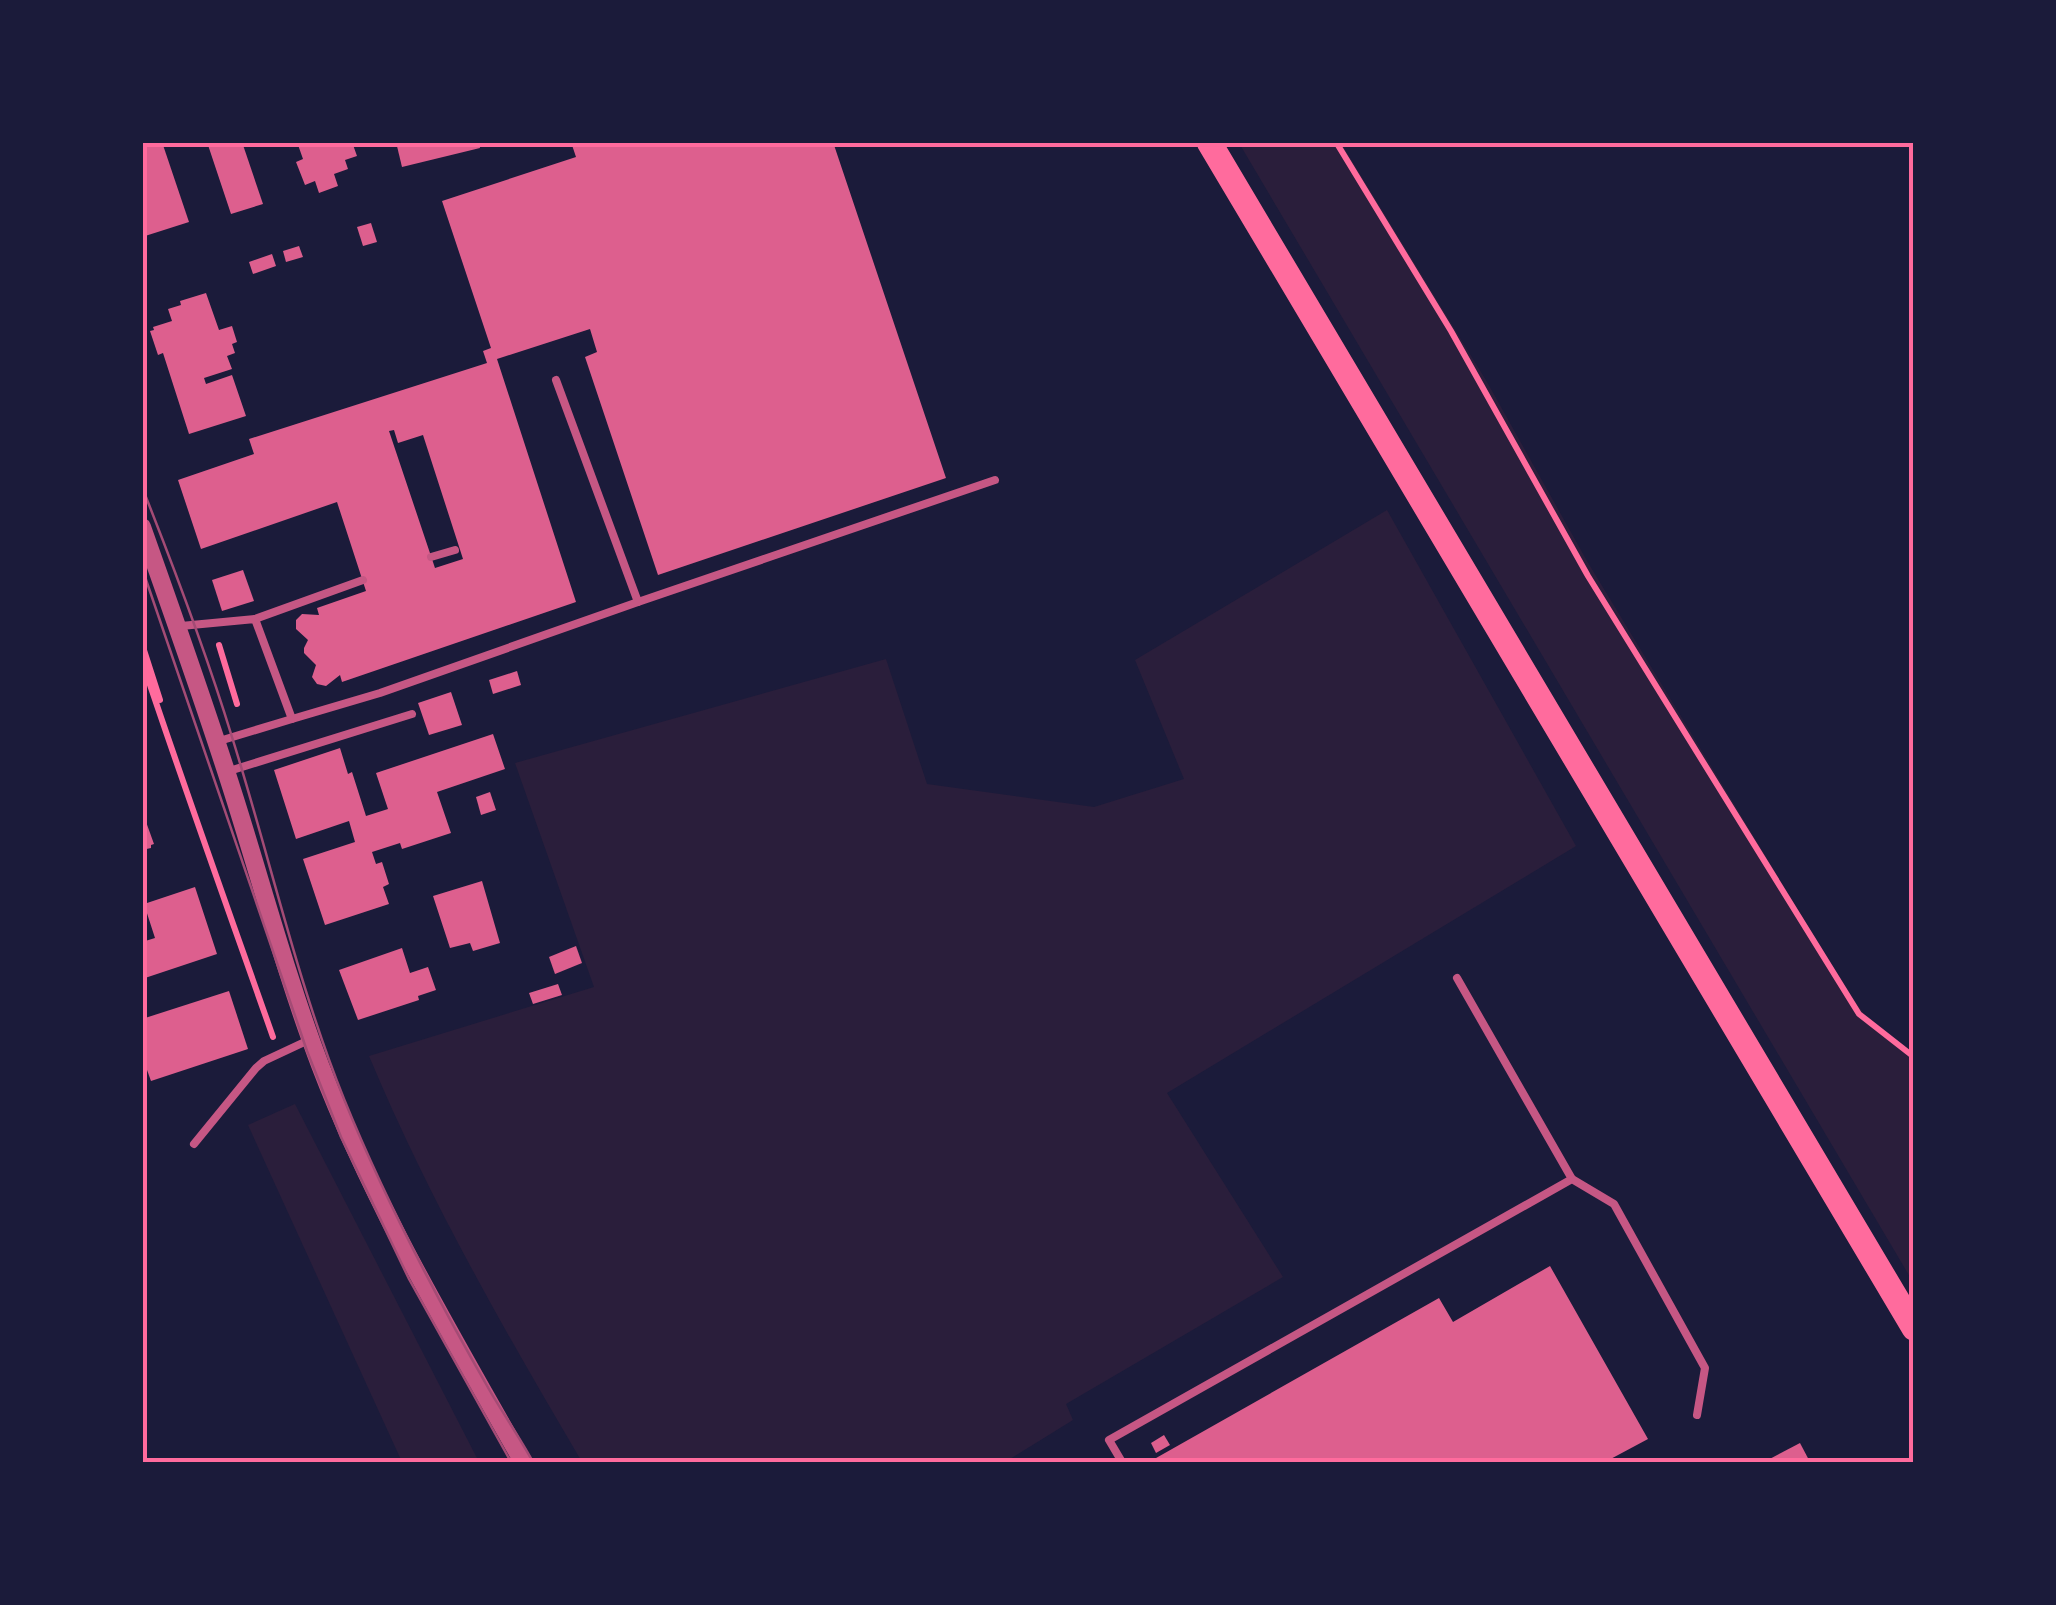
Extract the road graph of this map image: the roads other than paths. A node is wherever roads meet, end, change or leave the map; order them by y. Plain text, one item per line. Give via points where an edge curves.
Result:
1 (1209, 142) edge
2 (556, 380) dead end
3 (995, 480) dead end
4 (142, 526) edge
5 (455, 550) dead end
6 (432, 557) dead end
7 (363, 580) dead end
8 (638, 602) junction
9 (256, 619) junction
10 (177, 626) junction
11 (412, 714) dead end
12 (292, 719) junction
13 (216, 742) junction
14 (226, 772) junction
15 (1456, 978) dead end
16 (311, 1039) junction
17 (194, 1144) dead end
18 (1572, 1179) junction
19 (1914, 1328) edge
20 (1697, 1415) dead end
21 (524, 1462) edge
22 (1122, 1462) edge

1 - 19 main road
2 - 8 lane
3 - 8 lane
4 - 10 street
5 - 6 lane
7 - 9 lane
8 - 12 lane
9 - 10 lane
9 - 12 lane
10 - 13 street
11 - 14 lane
12 - 13 lane
13 - 14 street
14 - 16 street
15 - 18 lane
16 - 17 lane via 256,1068
16 - 21 street via 386,1212
18 - 20 lane via 1614,1204 1705,1368
18 - 22 lane via 1109,1440

